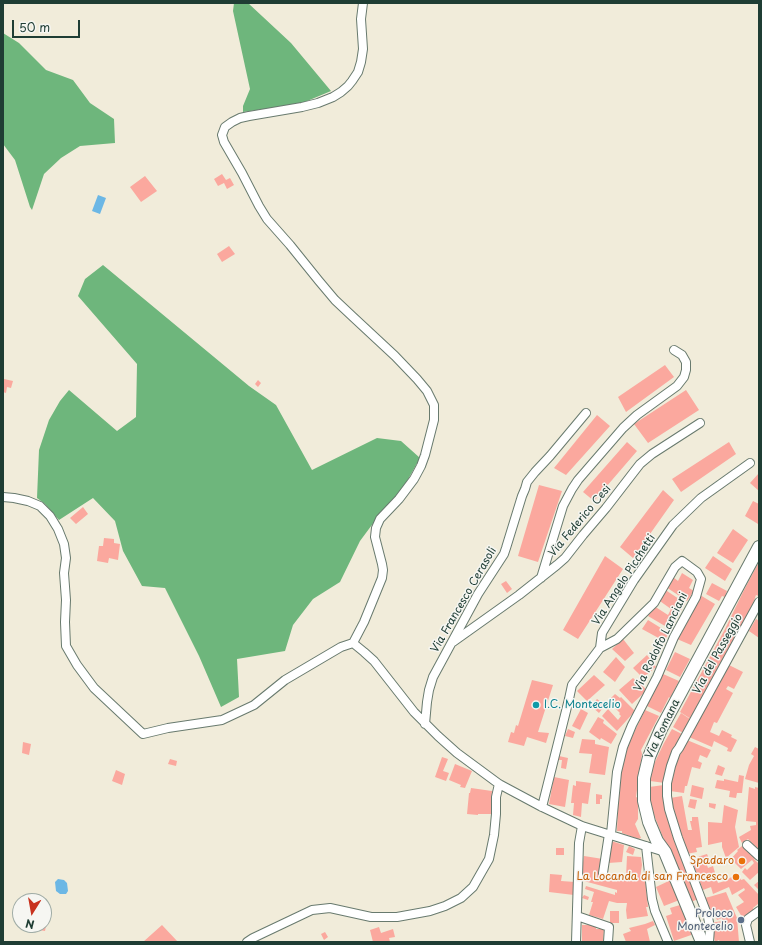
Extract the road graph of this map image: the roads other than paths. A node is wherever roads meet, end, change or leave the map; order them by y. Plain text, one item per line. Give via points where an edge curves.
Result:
1 (364, 3) edge
2 (674, 350) dead end
3 (586, 413) dead end
4 (700, 423) dead end
5 (750, 463) dead end
6 (3, 497) edge
7 (759, 547) edge
8 (541, 578) junction
9 (759, 602) edge
10 (453, 642) junction
11 (353, 643) junction
12 (600, 648) junction
13 (425, 724) junction
14 (499, 784) junction
15 (542, 807) junction
16 (582, 826) junction
17 (610, 834) junction
18 (746, 845) dead end
19 (646, 846) junction
20 (665, 852) junction
21 (759, 856) edge
22 (603, 873) dead end
23 (759, 911) edge
24 (577, 916) junction
25 (247, 942) edge
26 (576, 942) edge
27 (608, 942) edge
28 (668, 942) edge
29 (702, 942) edge
30 (709, 942) edge
31 (750, 942) edge

1 - 11 street via 361,20 362,62 348,86 328,99 312,105 240,118 225,127 222,135 267,219 336,300 417,379 434,405 434,420 421,466 399,500 380,519 376,528 374,537 383,566 382,578
2 - 8 street via 682,355 686,362 684,377 677,386 637,415 615,436 572,489 562,510
3 - 10 street, Via Francesco Cerasoli via 527,482 504,554 478,594
4 - 8 street, Via Federico Cesi via 640,464 565,558
5 - 12 street, Via Angelo Picchetti via 701,498 673,525 634,580 602,632
6 - 11 street via 28,501 40,506 58,529 66,558 66,646 94,688 143,734 222,720 254,705 284,680 341,647
7 - 20 street, Via Romana via 665,721 647,762 643,783 645,805 657,841
8 - 10 street, Via Federico Cesi
9 - 30 street, Via del Passeggio via 676,752 667,783 669,809 709,922
10 - 13 street, Via Francesco Cerasoli via 431,684
11 - 13 street via 377,664
12 - 15 street, Via Angelo Picchetti via 572,685
12 - 17 street, Via Rodolfo Lanciani via 617,639 654,603 675,567 682,561 696,572 701,579 696,598 674,637 623,747 617,772
13 - 14 street via 452,750
14 - 15 street
14 - 25 street via 489,859 473,887 461,898 430,911 397,917 371,917 330,908 312,910
15 - 16 street
16 - 17 street
16 - 24 street via 579,843
17 - 19 street
17 - 22 street, Via Rodolfo Lanciani
18 - 21 street
19 - 20 street
19 - 28 street via 652,899
20 - 29 street, Via Romana
23 - 31 street via 748,919 746,925
24 - 26 street
24 - 27 street via 610,927

